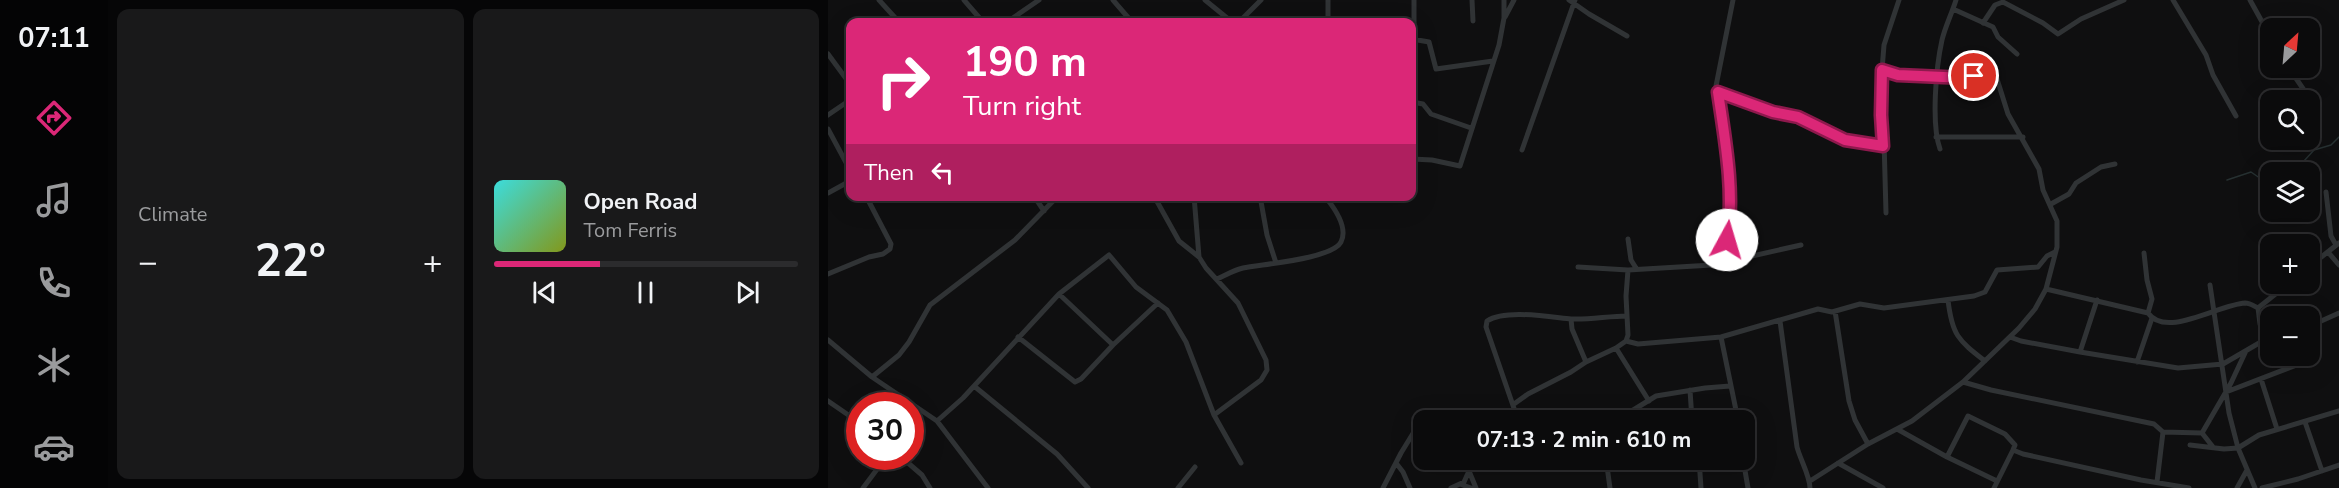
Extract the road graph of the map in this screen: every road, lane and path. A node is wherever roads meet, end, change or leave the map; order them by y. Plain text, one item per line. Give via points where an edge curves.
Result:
1 (879, 0) edge
2 (964, 0) edge
3 (1039, 0) edge
4 (1113, 0) edge
5 (1205, 0) edge
6 (1260, 0) edge
7 (1327, 0) edge
8 (1414, 0) edge
9 (1472, 0) edge
10 (1504, 0) edge
11 (1514, 0) edge
12 (1733, 0) edge
13 (1899, 0) edge
14 (1956, 0) edge
15 (2124, 0) edge
16 (2173, 0) edge
17 (2250, 0) edge
18 (1573, 1) edge
19 (2108, 3) edge
20 (1953, 9) junction
21 (895, 18) edge
22 (980, 18) edge
23 (1013, 18) edge
24 (1126, 18) edge
25 (1227, 18) edge
26 (1243, 18) edge
27 (1328, 18) edge
28 (1414, 18) edge
29 (1504, 18) junction
30 (2260, 18) edge
31 (1473, 21) dead end
32 (1983, 23) junction
33 (1627, 36) dead end
34 (1416, 40) edge
35 (828, 54) edge
36 (2017, 54) dead end
37 (1493, 61) junction
38 (1882, 70) junction
39 (1937, 77) junction
40 (846, 79) edge
41 (1718, 92) junction
42 (846, 103) edge
43 (1416, 103) edge
44 (828, 115) edge
45 (2236, 116) dead end
46 (1471, 128) junction
47 (828, 129) edge
48 (1936, 137) junction
49 (2023, 137) junction
50 (1883, 146) junction
51 (1940, 149) dead end
52 (1522, 150) dead end
53 (1416, 159) edge
54 (846, 163) edge
55 (2115, 164) dead end
56 (846, 183) edge
57 (2326, 192) dead end
58 (828, 193) edge
59 (869, 201) edge
60 (1037, 201) edge
61 (1053, 201) edge
62 (1158, 201) edge
63 (1194, 201) edge
64 (1261, 201) edge
65 (1328, 201) edge
66 (2051, 204) junction
67 (1044, 211) junction
68 (1886, 213) dead end
69 (1628, 239) dead end
70 (2337, 244) edge
71 (1801, 245) dead end
72 (2055, 252) junction
73 (2328, 252) junction
74 (2144, 253) dead end
75 (1199, 257) junction
76 (2320, 258) edge
77 (1723, 262) junction
78 (1276, 263) junction
79 (2339, 265) edge
80 (1578, 267) dead end
81 (1636, 268) junction
82 (1628, 270) junction
83 (828, 274) edge
84 (1217, 279) junction
85 (2210, 285) dead end
86 (2046, 289) junction
87 (1059, 294) junction
88 (2271, 294) edge
89 (1948, 300) junction
90 (2097, 300) junction
91 (1158, 303) junction
92 (2258, 308) junction
93 (1834, 311) junction
94 (2213, 311) junction
95 (2148, 313) junction
96 (2339, 313) edge
97 (1627, 316) junction
98 (2152, 318) junction
99 (1571, 319) junction
100 (1780, 321) junction
101 (2320, 322) edge
102 (2260, 324) edge
103 (1018, 337) junction
104 (1721, 337) junction
105 (2010, 337) junction
106 (828, 340) edge
107 (1626, 341) junction
108 (2260, 344) edge
109 (1113, 345) junction
110 (1616, 348) junction
111 (2246, 351) junction
112 (2080, 352) junction
113 (1984, 361) junction
114 (1586, 362) junction
115 (2137, 363) junction
116 (2223, 364) junction
117 (2294, 366) edge
118 (872, 377) junction
119 (2261, 379) junction
120 (1963, 382) junction
121 (974, 386) junction
122 (1730, 386) junction
123 (1690, 390) junction
124 (2226, 392) junction
125 (828, 401) edge
126 (1649, 401) junction
127 (1514, 404) junction
128 (1516, 410) edge
129 (1634, 410) edge
130 (1691, 410) edge
131 (1736, 410) edge
132 (2339, 411) edge
133 (846, 413) edge
134 (1214, 415) junction
135 (937, 422) junction
136 (2304, 422) junction
137 (1897, 429) junction
138 (2277, 429) junction
139 (2163, 432) junction
140 (2202, 433) junction
141 (1413, 434) edge
142 (1868, 444) junction
143 (2190, 445) dead end
144 (2214, 447) junction
145 (2238, 448) junction
146 (2013, 450) junction
147 (1947, 457) junction
148 (1241, 463) dead end
149 (1396, 463) junction
150 (1838, 463) junction
151 (2339, 465) edge
152 (1195, 467) dead end
153 (876, 470) edge
154 (916, 470) edge
155 (1608, 470) edge
156 (1700, 470) edge
157 (1745, 470) edge
158 (2247, 470) junction
159 (1469, 471) joint
160 (2322, 471) junction
161 (1996, 481) junction
162 (2157, 482) junction
163 (1460, 484) junction
164 (1810, 485) edge
165 (863, 488) edge
166 (930, 488) edge
167 (988, 488) edge
168 (1088, 488) edge
169 (1178, 488) edge
170 (1383, 488) edge
171 (1410, 488) edge
172 (1451, 488) edge
173 (1470, 488) edge
174 (1476, 488) edge
175 (1610, 488) edge
176 (1701, 488) edge
177 (1748, 488) edge
178 (1883, 488) edge
179 (1994, 488) edge
180 (2189, 488) edge
181 (2237, 488) edge
182 (2255, 488) edge
183 (2262, 488) edge

1 - 21 street
2 - 22 street
3 - 23 street
4 - 24 street
5 - 25 street
6 - 26 street
7 - 27 street
8 - 28 street
9 - 31 street
10 - 29 street
11 - 29 street
12 - 41 street
13 - 38 street via 1884,45
14 - 20 street
15 - 19 street
16 - 45 street
17 - 30 street
18 - 33 street
18 - 52 street
19 - 32 street via 2058,34 2003,2 1995,5
20 - 32 street
20 - 39 street via 1942,38
29 - 37 street
32 - 36 street via 1993,27
34 - 37 street via 1430,42 1436,69
35 - 40 street
37 - 46 street
38 - 39 street
38 - 50 street
39 - 48 street
39 - 49 street via 1993,74 2008,114
41 - 50 street via 1798,117 1845,140
41 - 77 street via 1727,150 1731,219
42 - 44 street
43 - 46 street via 1423,104 1431,114
46 - 53 street via 1460,166
47 - 54 street
48 - 49 street
48 - 51 street
49 - 66 street
50 - 68 street
55 - 66 street via 2101,167
56 - 58 street
57 - 70 street via 2331,236
59 - 83 street via 890,249
60 - 67 street
61 - 67 street
62 - 75 street via 1179,241
63 - 75 street
64 - 78 street
65 - 78 street via 1342,229 1339,245
66 - 72 street via 2057,220
67 - 118 street via 1015,240 930,305 899,355
69 - 81 street
70 - 73 street
71 - 77 street
72 - 86 street
72 - 89 street via 2038,267 1997,270 1985,292
73 - 76 street
73 - 79 street
74 - 95 street via 2152,299
75 - 84 street
77 - 81 street
78 - 84 street via 1237,270
80 - 82 street
81 - 82 street
82 - 97 street
84 - 134 street via 1238,303 1266,360 1267,370 1261,380
85 - 94 street
86 - 90 street
86 - 105 street
87 - 91 street via 1109,255 1136,287
87 - 103 street
87 - 109 street
88 - 92 street
89 - 93 street via 1884,308 1860,304
89 - 113 street via 1950,321 1960,342
90 - 95 street
90 - 112 street
91 - 109 street
91 - 134 street via 1167,309 1186,342
92 - 94 street via 2248,303
92 - 102 street
93 - 100 street via 1818,309
93 - 142 street via 1849,401
94 - 98 street via 2180,321
94 - 116 street
95 - 98 street
96 - 101 street
97 - 99 street
97 - 107 street
98 - 115 street
99 - 114 street
99 - 127 street via 1498,316 1487,321
100 - 104 street
100 - 164 street via 1797,447
103 - 109 street via 1075,382
103 - 121 street
104 - 107 street via 1638,344
104 - 122 street
105 - 112 street
105 - 113 street
106 - 118 street
107 - 110 street
108 - 111 street
110 - 114 street
110 - 126 street
111 - 116 street
111 - 124 street
112 - 115 street
113 - 120 street
114 - 127 street
115 - 116 street via 2178,368
116 - 124 street
117 - 119 street
118 - 135 street
119 - 124 street
119 - 138 street
120 - 137 street
120 - 139 street via 2154,424
121 - 135 street
121 - 168 street via 1057,454
122 - 123 street
122 - 131 street
123 - 126 street via 1656,396
123 - 130 street
124 - 140 street
124 - 145 street
125 - 133 street
126 - 129 street
127 - 128 street
132 - 136 street
134 - 148 street
135 - 167 street
136 - 138 street
136 - 160 street
137 - 142 street
137 - 147 street
138 - 145 street
139 - 140 street
139 - 162 street
140 - 144 street
141 - 149 street
142 - 150 street
143 - 144 street
144 - 145 street
145 - 158 street
146 - 147 street via 2014,445 2005,434 1968,416
146 - 161 street
146 - 162 street
147 - 161 street
149 - 170 street
149 - 171 street
150 - 164 street
150 - 178 street
151 - 160 street
152 - 169 street
153 - 165 street
154 - 166 street
155 - 175 street
156 - 176 street
157 - 177 street
158 - 181 street
158 - 182 street
159 - 163 street
159 - 174 street
160 - 183 street
161 - 179 street
162 - 180 street
163 - 172 street
163 - 173 street

